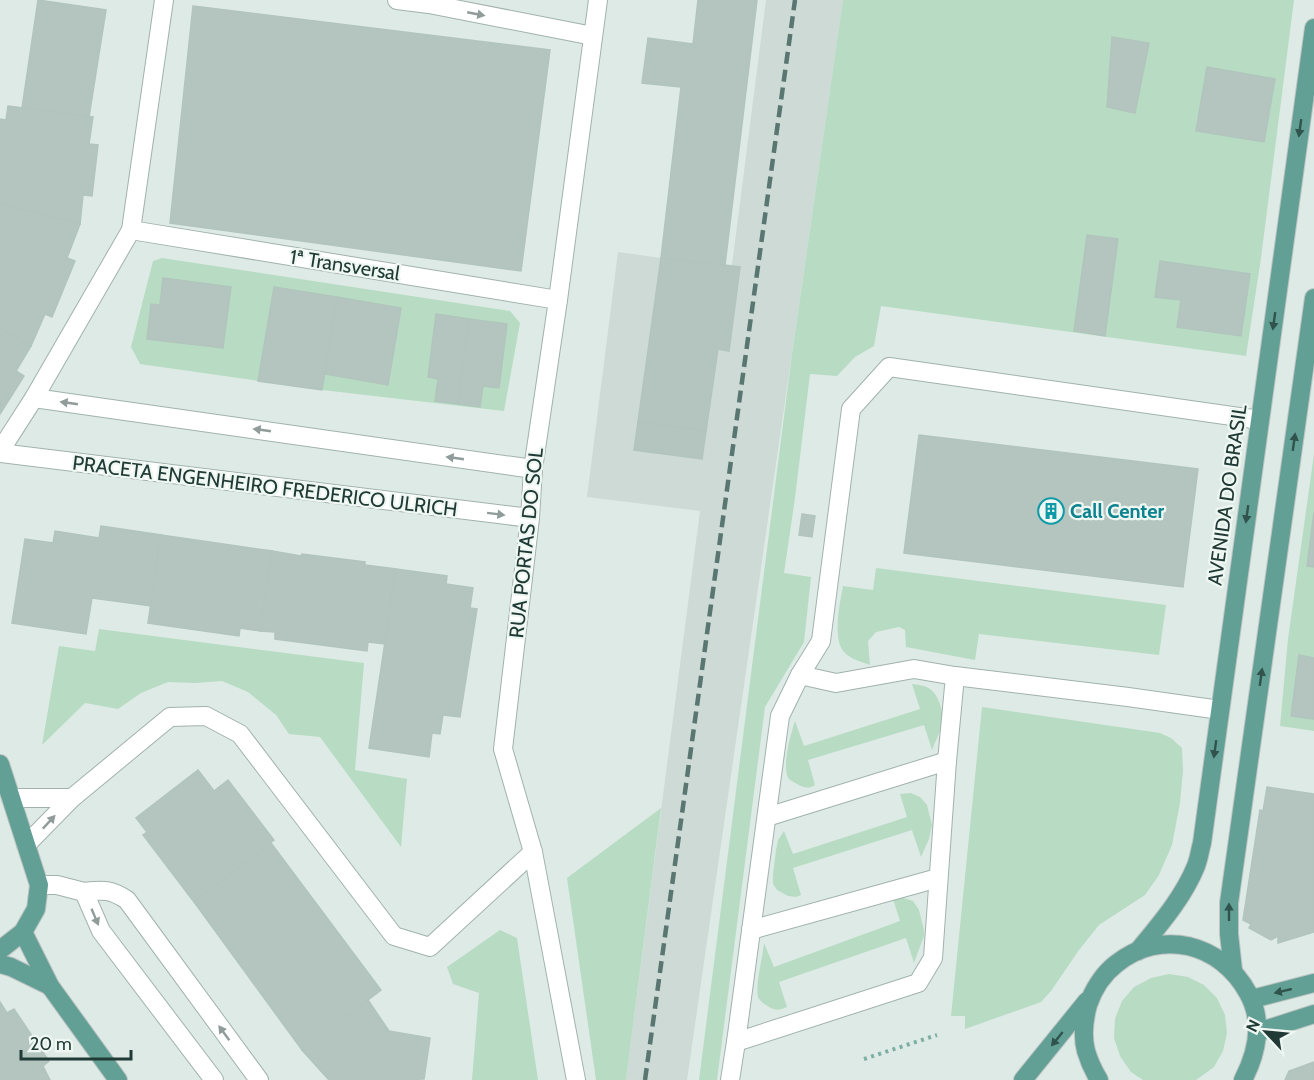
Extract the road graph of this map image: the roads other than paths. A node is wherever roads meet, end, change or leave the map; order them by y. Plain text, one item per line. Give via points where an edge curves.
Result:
1 (164, 0) edge
2 (398, 0) edge
3 (598, 0) edge
4 (429, 2) edge
5 (1314, 28) edge
6 (593, 36) junction
7 (131, 230) junction
8 (1314, 298) edge
9 (558, 300) junction
10 (34, 398) junction
11 (1260, 420) junction
12 (0, 452) edge
13 (533, 469) junction
14 (530, 518) junction
15 (800, 675) junction
16 (955, 676) junction
17 (1220, 710) junction
18 (946, 761) junction
19 (0, 764) edge
20 (11, 798) junction
21 (72, 798) junction
22 (767, 817) junction
23 (27, 846) junction
24 (533, 852) junction
25 (938, 878) junction
26 (39, 885) junction
27 (84, 892) junction
28 (751, 930) junction
29 (23, 932) junction
30 (0, 950) edge
31 (1138, 951) junction
32 (0, 963) edge
33 (1233, 970) junction
34 (1314, 983) edge
35 (50, 986) junction
36 (1090, 998) junction
37 (1252, 999) junction
38 (1314, 1014) edge
39 (1258, 1032) junction
40 (736, 1042) junction
41 (118, 1080) edge
42 (214, 1080) edge
43 (259, 1080) edge
44 (576, 1080) edge
45 (730, 1080) edge
46 (1023, 1080) edge
47 (1098, 1080) edge
48 (1243, 1080) edge

1 - 7 street
2 - 4 street
3 - 6 street, RUA PORTAS DO SOL
4 -> 6 street
5 -> 11 main road, AVENIDA DO BRASIL
6 - 9 street, RUA PORTAS DO SOL
7 - 9 street, 1ª Transversal
7 - 10 street
33 -> 8 main road via 1229,903
9 - 13 street, RUA PORTAS DO SOL
10 - 12 street
13 -> 10 street
11 - 15 street via 889,367 852,410 821,641
11 -> 17 main road, AVENIDA DO BRASIL
12 -> 14 street, PRACETA ENGENHEIRO FREDERICO ULRICH
13 - 14 street, RUA PORTAS DO SOL
14 - 24 street, RUA PORTAS DO SOL via 503,748
15 - 16 street via 836,683 914,669
15 - 22 street via 780,716
16 - 17 street
16 - 18 street
17 -> 31 main road, AVENIDA DO BRASIL via 1196,865 1172,907
18 - 22 street
18 - 25 street
19 - 20 main road
20 - 21 street
20 - 23 main road
23 -> 21 street
21 - 24 street via 170,717 206,716 240,734 394,936 430,947
22 - 28 street
23 - 26 main road
24 - 44 street, RUA PORTAS DO SOL
25 - 28 street
25 - 40 street via 933,957 918,983
26 - 27 street
26 - 29 main road via 36,909
27 -> 42 street via 101,931
43 -> 27 street via 127,900 105,890
28 - 40 street
29 - 30 main road
29 - 35 main road
31 - 33 main road via 1171,944 1189,946 1212,955
31 - 36 main road via 1110,969
32 - 35 main road
33 - 37 main road
34 -> 37 main road
35 - 41 main road
36 -> 46 main road
36 - 47 main road via 1084,1040
37 - 39 main road
38 - 39 main road
39 - 48 main road
40 - 45 street

